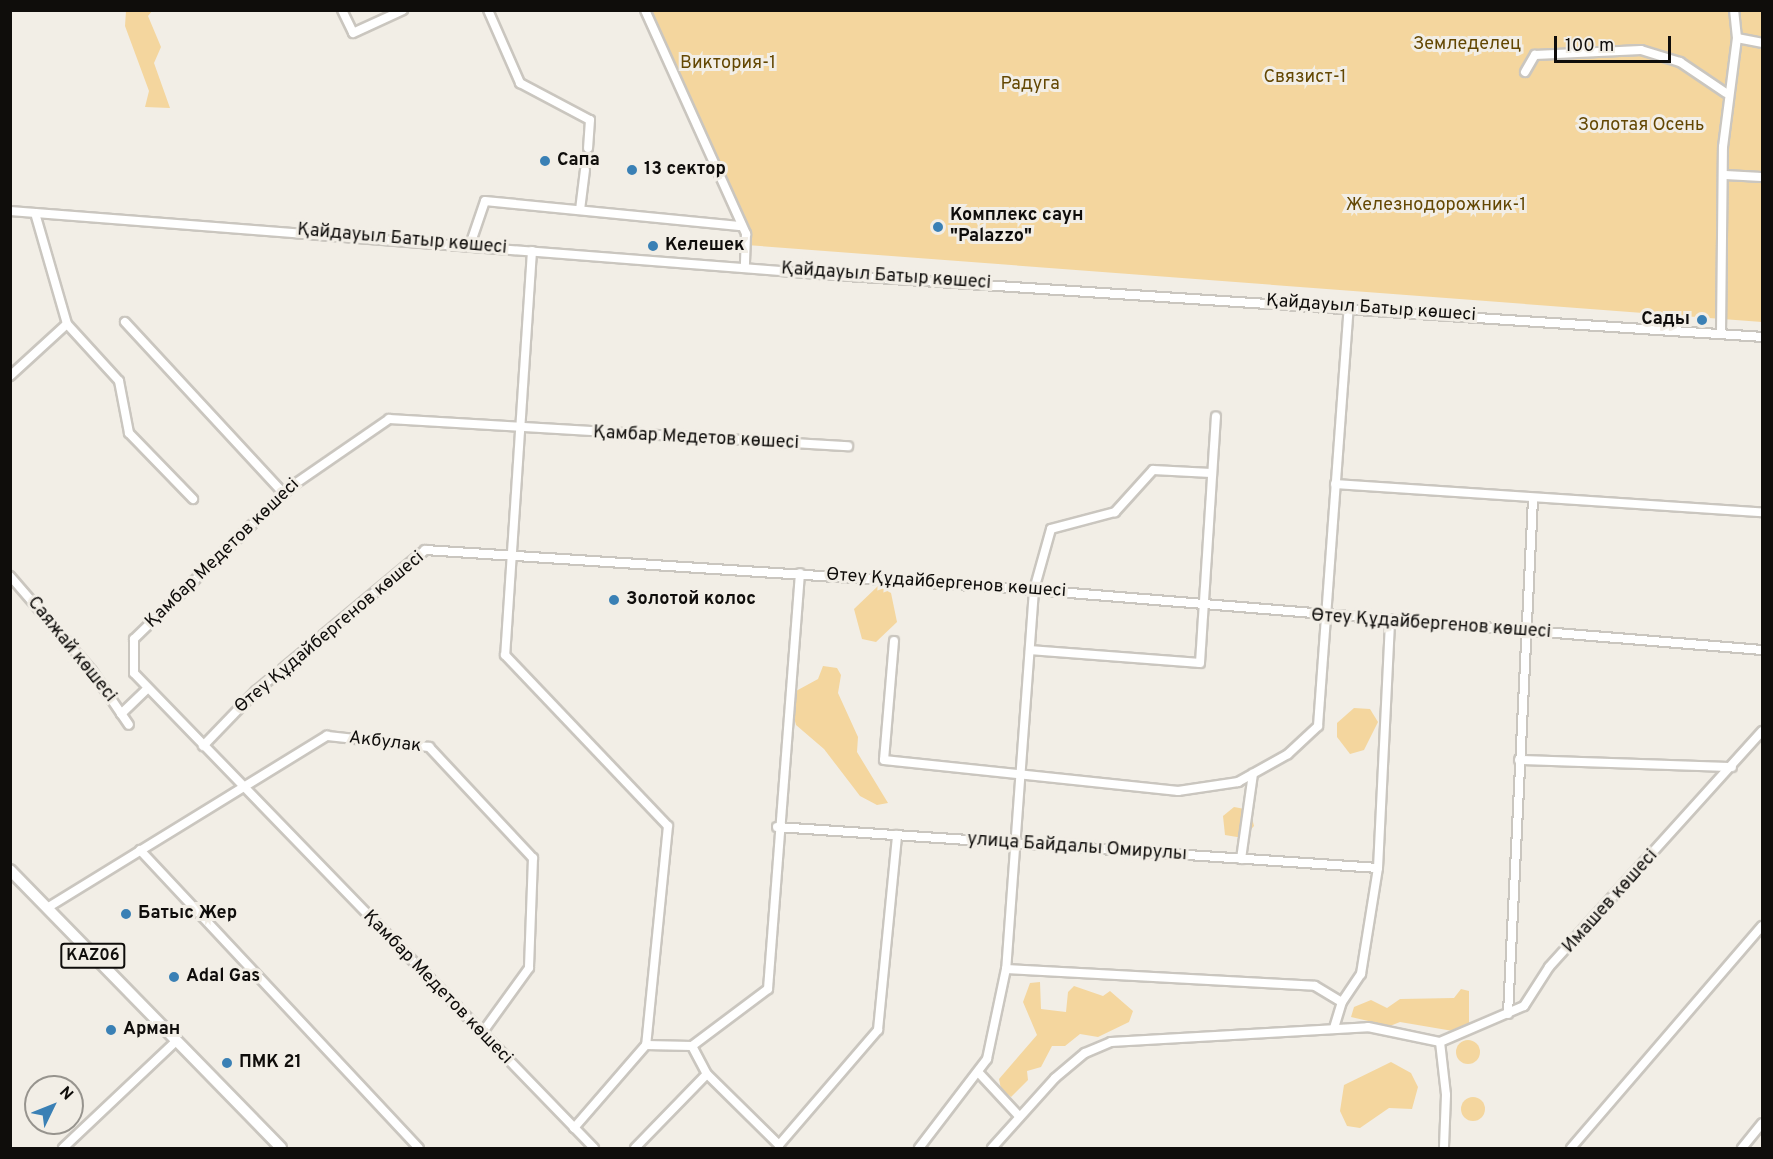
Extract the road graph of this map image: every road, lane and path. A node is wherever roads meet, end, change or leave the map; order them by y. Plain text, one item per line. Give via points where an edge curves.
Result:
1 (342, 10) edge
2 (403, 10) edge
3 (488, 10) edge
4 (645, 10) edge
5 (1734, 10) edge
6 (1737, 38) junction
7 (1762, 43) edge
8 (1525, 72) dead end
9 (1726, 93) junction
10 (588, 148) tunnel mouth
11 (585, 170) tunnel mouth
12 (1725, 175) junction
13 (1762, 177) edge
14 (580, 210) junction
15 (10, 211) edge
16 (35, 213) junction
17 (742, 226) junction
18 (470, 245) junction
19 (532, 251) junction
20 (745, 265) junction
21 (1349, 307) junction
22 (125, 322) dead end
23 (67, 324) junction
24 (1721, 333) junction
25 (1762, 337) edge
26 (10, 376) edge
27 (1216, 417) dead end
28 (521, 430) junction
29 (848, 446) dead end
30 (1211, 473) junction
31 (1335, 484) junction
32 (284, 494) junction
33 (193, 499) dead end
34 (1533, 499) junction
35 (1762, 512) edge
36 (511, 554) junction
37 (800, 573) junction
38 (10, 576) edge
39 (1035, 590) junction
40 (1205, 606) junction
41 (1327, 617) junction
42 (1390, 623) junction
43 (1524, 632) junction
44 (894, 641) dead end
45 (1030, 650) junction
46 (1762, 650) edge
47 (148, 688) junction
48 (121, 714) junction
49 (129, 725) dead end
50 (1762, 731) edge
51 (203, 746) junction
52 (1518, 760) junction
53 (1732, 767) junction
54 (1021, 773) junction
55 (1253, 774) junction
56 (243, 788) junction
57 (777, 827) junction
58 (897, 835) junction
59 (1017, 845) junction
60 (140, 850) junction
61 (1240, 859) junction
62 (1378, 868) junction
63 (10, 870) edge
64 (47, 908) junction
65 (1762, 926) edge
66 (1006, 969) junction
67 (1342, 1002) junction
68 (1508, 1014) junction
69 (1334, 1028) junction
70 (482, 1033) junction
71 (176, 1041) junction
72 (1440, 1042) junction
73 (646, 1046) junction
74 (692, 1047) junction
75 (978, 1073) junction
76 (707, 1074) junction
77 (1018, 1115) junction
78 (1762, 1123) edge
79 (574, 1128) junction
80 (781, 1147) edge
81 (63, 1149) edge
82 (281, 1149) edge
83 (419, 1149) edge
84 (594, 1149) edge
85 (635, 1149) edge
86 (919, 1149) edge
87 (992, 1149) edge
88 (1444, 1149) edge
89 (1570, 1149) edge
90 (1742, 1149) edge

1 - 2 street via 353,33
3 - 10 street via 520,83 590,120
4 - 17 street
5 - 6 street
6 - 7 street
6 - 9 street
8 - 9 street via 1535,55 1641,50 1680,62
9 - 12 street
11 - 14 street
12 - 13 street
12 - 24 street
14 - 17 street
14 - 18 street via 483,202
15 - 16 street, Қайдауыл Батыр көшесі
16 - 18 street, Қайдауыл Батыр көшесі
16 - 23 street
17 - 20 street
18 - 19 street, Қайдауыл Батыр көшесі
19 - 20 street, Қайдауыл Батыр көшесі
19 - 28 street
20 - 21 street, Қайдауыл Батыр көшесі
21 - 24 street, Қайдауыл Батыр көшесі
21 - 31 street
22 - 32 street
23 - 26 street
23 - 33 street via 120,381 129,433
24 - 25 street, Қайдауыл Батыр көшесі
27 - 30 street
28 - 29 street, Қамбар Медетов көшесі
28 - 32 street, Қамбар Медетов көшесі via 389,419
28 - 36 street
30 - 39 street via 1153,470 1115,512 1051,529
30 - 40 street
31 - 34 street
31 - 41 street
32 - 47 street, Қамбар Медетов көшесі via 134,639 134,673
34 - 35 street
34 - 43 street
36 - 37 street, Өтеу Құдайбергенов көшесі
36 - 51 street, Өтеу Құдайбергенов көшесі via 425,550 256,691
36 - 73 street via 505,655 668,826
37 - 39 street, Өтеу Құдайбергенов көшесі
37 - 57 street
38 - 48 street, Саяжай көшесі
39 - 40 street, Өтеу Құдайбергенов көшесі
39 - 45 street
40 - 41 street, Өтеу Құдайбергенов көшесі
40 - 45 street via 1200,663
41 - 42 street, Өтеу Құдайбергенов көшесі
41 - 55 street via 1318,726 1288,754
42 - 43 street, Өтеу Құдайбергенов көшесі
42 - 62 street
43 - 46 street, Өтеу Құдайбергенов көшесі
43 - 52 street
44 - 54 street via 884,760
45 - 54 street
47 - 48 street
47 - 51 street, Қамбар Медетов көшесі
48 - 49 street, Саяжай көшесі
50 - 53 street, Имашев көшесі
51 - 56 street, Қамбар Медетов көшесі
52 - 53 street
52 - 68 street
53 - 68 street, Имашев көшесі via 1549,967 1524,1006
54 - 55 street via 1178,791 1209,790
54 - 59 street
55 - 61 street
56 - 60 street, Акбулак
56 - 70 street, Қамбар Медетов көшесі
56 - 70 street, Акбулак via 327,736 429,747 533,858 529,968
57 - 58 street, улица Байдалы Омирулы
57 - 74 street via 768,989
58 - 59 street, улица Байдалы Омирулы
58 - 80 street via 878,1030
59 - 61 street, улица Байдалы Омирулы
59 - 66 street
60 - 64 street, Акбулак
60 - 83 street
61 - 62 street, улица Байдалы Омирулы
62 - 67 street via 1360,974
63 - 64 highway, KАZ06
64 - 71 highway, KАZ06
65 - 89 street
66 - 67 street via 1315,986
66 - 75 street via 987,1059
67 - 69 street
68 - 72 street, Имашев көшесі
69 - 72 street via 1368,1027
69 - 77 street via 1280,1036 1111,1042 1085,1053
70 - 79 street, Қамбар Медетов көшесі
71 - 81 street
71 - 82 highway, KАZ06
72 - 88 street via 1446,1095
73 - 74 street
73 - 79 street
74 - 76 street
75 - 77 street
75 - 86 street
76 - 80 street
76 - 85 street
77 - 87 street
78 - 90 street
79 - 84 street, Қамбар Медетов көшесі

